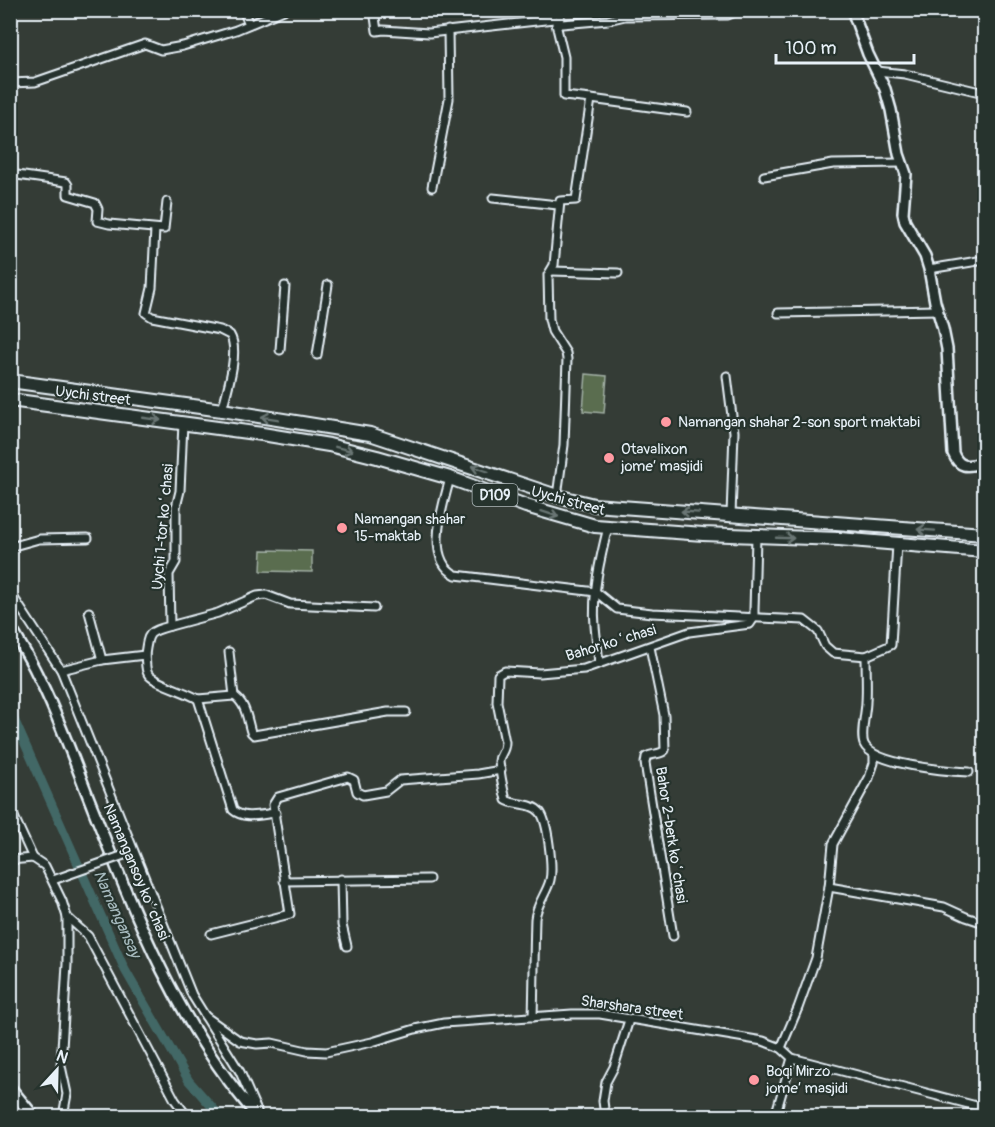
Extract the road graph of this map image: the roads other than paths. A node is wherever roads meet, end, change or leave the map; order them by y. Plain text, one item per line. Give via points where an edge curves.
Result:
1 (243, 10) edge
2 (284, 10) edge
3 (374, 10) edge
4 (559, 10) edge
5 (607, 10) edge
6 (740, 10) edge
7 (852, 10) edge
8 (608, 20) junction
9 (558, 21) junction
10 (249, 24) junction
11 (448, 30) junction
12 (877, 71) junction
13 (10, 83) edge
14 (984, 93) edge
15 (591, 99) junction
16 (687, 112) dead end
17 (902, 163) junction
18 (10, 174) edge
19 (764, 176) dead end
20 (432, 187) dead end
21 (493, 198) dead end
22 (167, 202) dead end
23 (558, 205) junction
24 (155, 229) junction
25 (984, 260) edge
26 (929, 269) junction
27 (552, 271) junction
28 (618, 273) dead end
29 (328, 285) dead end
30 (285, 286) dead end
31 (938, 310) junction
32 (778, 313) dead end
33 (280, 350) dead end
34 (317, 355) dead end
35 (727, 376) dead end
36 (10, 381) edge
37 (10, 400) edge
38 (222, 410) junction
39 (183, 423) junction
40 (983, 465) edge
41 (450, 478) junction
42 (557, 496) junction
43 (731, 515) junction
44 (608, 526) junction
45 (984, 534) edge
46 (756, 537) junction
47 (88, 538) dead end
48 (897, 544) junction
49 (10, 547) edge
50 (984, 551) edge
51 (10, 592) edge
52 (596, 592) junction
53 (374, 608) dead end
54 (89, 612) dead end
55 (754, 618) junction
56 (10, 626) edge
57 (170, 626) junction
58 (650, 647) junction
59 (229, 652) dead end
60 (145, 655) junction
61 (866, 656) junction
62 (102, 660) junction
63 (599, 664) junction
64 (61, 670) junction
65 (234, 696) junction
66 (198, 699) junction
67 (406, 712) dead end
68 (874, 755) junction
69 (501, 770) junction
70 (969, 772) dead end
71 (10, 808) edge
72 (276, 813) junction
73 (130, 853) junction
74 (33, 858) junction
75 (10, 860) edge
76 (55, 879) junction
77 (341, 879) junction
78 (429, 879) dead end
79 (284, 881) junction
80 (828, 887) junction
81 (67, 917) junction
82 (984, 922) edge
83 (211, 934) dead end
84 (673, 936) dead end
85 (347, 946) dead end
86 (205, 1016) junction
87 (533, 1017) junction
88 (628, 1020) junction
89 (781, 1048) junction
90 (792, 1058) junction
91 (10, 1088) edge
92 (984, 1108) edge
93 (33, 1116) edge
94 (63, 1116) edge
95 (187, 1116) edge
96 (258, 1116) edge
97 (605, 1116) edge
98 (775, 1116) edge

1 - 10 street
2 - 10 street
3 - 11 street via 376,31
4 - 9 street
5 - 8 street
6 - 8 street via 729,15 625,16
7 - 12 street
8 - 9 street via 562,24
9 - 11 street
9 - 15 street via 564,57 564,96
10 - 13 street via 183,46 161,50 145,44 35,82
11 - 20 street via 449,99
12 - 14 street
12 - 17 street via 891,110
15 - 16 street
15 - 23 street via 576,200 560,201
17 - 19 street via 833,164
17 - 26 street via 906,174 905,222
18 - 24 street via 66,182 70,198 97,204 96,219 100,222
21 - 23 street
22 - 24 street via 165,227
23 - 27 street
24 - 38 street via 147,313 230,335 233,355
25 - 26 street
26 - 31 street
27 - 28 street
27 - 42 street via 548,274 549,320 567,359 564,445
29 - 34 street
30 - 33 street
31 - 32 street
31 - 40 street via 947,349 953,453 960,465
35 - 43 street via 734,432
36 - 38 main road, Uychi street / D109
37 -> 39 main road, Uychi street / D109
42 -> 38 main road, Uychi street / D109 via 370,434
39 -> 41 main road, Uychi street / D109 via 329,445
39 - 57 street, Uychi 1-tor koʻchasi via 176,562 169,574
41 -> 44 main road, Uychi street / D109 via 560,517
41 - 52 street via 438,550 449,572
43 -> 42 main road, Uychi street / D109 via 594,505
45 -> 43 main road, Uychi street / D109
44 - 46 main road, Uychi street / D109
44 - 52 street
46 -> 48 main road, Uychi street / D109
46 - 55 street
47 - 49 street via 32,540
48 - 50 main road, Uychi street / D109
48 - 61 street via 891,645
51 - 64 street
52 - 55 street via 617,609
52 - 63 street via 594,624
53 - 57 street via 290,604 266,594
54 - 62 street
55 - 58 street, Bahor koʻchasi via 745,626 689,632
55 - 61 street via 804,620 833,652
56 - 96 street, Namangansoy koʻchasi via 56,716 170,987 221,1073
57 - 60 street via 151,632
58 - 63 street, Bahor koʻchasi
58 - 84 street, Bahor 2-berk koʻchasi via 666,733 664,752 650,754 645,763
59 - 65 street
60 - 62 street
60 - 66 street via 152,679
61 - 68 street via 863,742
62 - 64 street
63 - 69 street, Bahor koʻchasi via 562,672 500,673 497,702 505,742
64 - 73 street
65 - 66 street
65 - 67 street via 242,703 254,735
66 - 72 street via 233,810 250,816
68 - 70 street
68 - 80 street via 869,778 833,844
69 - 72 street via 400,780 386,791 363,795 348,777 278,797 273,802
69 - 87 street via 506,800 538,809 546,824 551,874 536,917
71 - 74 street
72 - 79 street
73 - 76 street, bridge
73 - 86 street via 192,995
74 - 75 street
74 - 76 street
76 - 81 street
77 - 78 street
77 - 79 street
77 - 85 street via 342,925
79 - 83 street via 290,914
80 - 82 street via 944,906
80 - 89 street via 816,958
81 - 94 street via 61,1073 67,1094
81 - 95 street via 88,936
86 - 87 street, Sharshara street via 240,1041 326,1052 444,1023
86 - 96 street via 240,1072
87 - 88 street, Sharshara street via 585,1013
88 - 89 street, Sharshara street via 753,1039
88 - 97 street via 606,1082
89 - 90 street, Sharshara street
90 - 92 street, Sharshara street
90 - 98 street
91 - 93 main road

